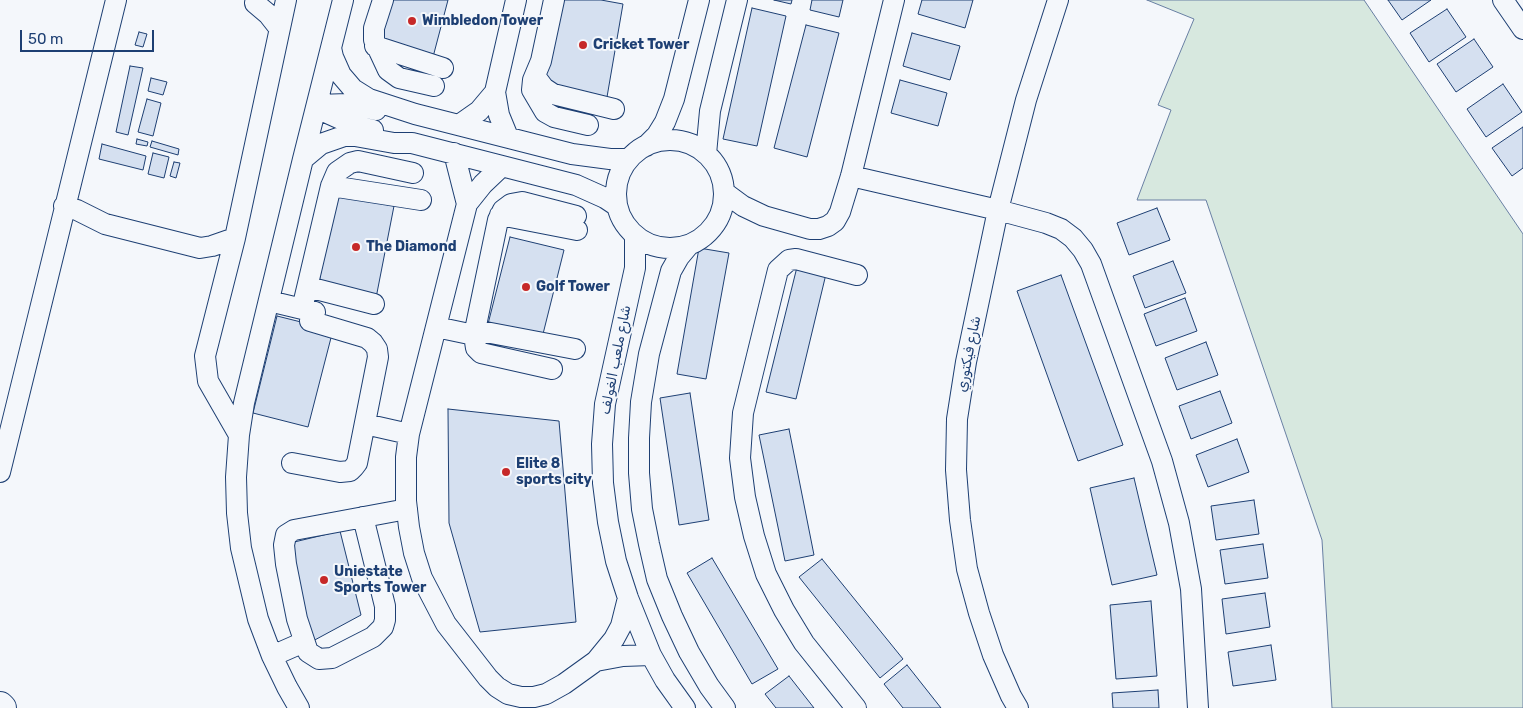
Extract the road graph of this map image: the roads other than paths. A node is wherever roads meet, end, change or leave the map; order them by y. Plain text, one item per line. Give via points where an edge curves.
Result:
1 (116, 0) edge
2 (286, 0) edge
3 (343, 0) edge
4 (383, 0) edge
5 (516, 0) edge
6 (554, 0) edge
7 (699, 0) edge
8 (737, 0) edge
9 (894, 0) edge
10 (1058, 0) edge
11 (257, 1) edge
12 (1510, 3) edge
13 (278, 28) junction
14 (1523, 29) edge
15 (375, 46) junction
16 (331, 48) junction
17 (443, 68) dead end
18 (535, 76) junction
19 (434, 86) dead end
20 (495, 92) junction
21 (317, 106) junction
22 (614, 109) dead end
23 (414, 114) junction
24 (588, 125) dead end
25 (459, 126) junction
26 (508, 137) junction
27 (412, 143) junction
28 (646, 146) junction
29 (454, 153) junction
30 (706, 154) junction
31 (303, 159) junction
32 (629, 159) junction
33 (502, 166) junction
34 (413, 173) dead end
35 (851, 176) junction
36 (331, 186) junction
37 (724, 192) junction
38 (421, 200) dead end
39 (467, 204) junction
40 (617, 206) junction
41 (998, 210) junction
42 (62, 214) junction
43 (764, 216) junction
44 (576, 223) dead end
45 (714, 227) junction
46 (635, 236) junction
47 (235, 238) junction
48 (689, 245) junction
49 (200, 248) junction
50 (857, 275) dead end
51 (224, 280) junction
52 (308, 287) junction
53 (269, 301) junction
54 (374, 304) dead end
55 (306, 315) junction
56 (378, 327) dead end
57 (436, 327) junction
58 (474, 333) junction
59 (575, 349) dead end
60 (552, 369) dead end
61 (365, 424) junction
62 (409, 434) junction
63 (240, 435) junction
64 (292, 462) dead end
65 (0, 472) edge
66 (407, 509) junction
67 (363, 517) junction
68 (628, 598) junction
69 (304, 642) junction
70 (651, 655) junction
71 (272, 656) junction
72 (596, 661) junction
73 (299, 708) edge
74 (685, 708) edge
75 (725, 708) edge
76 (856, 708) edge
77 (1018, 708) edge
78 (1198, 708) edge

1 - 42 street
2 - 13 street
3 - 16 street
4 - 15 street via 374,28
5 - 20 street
6 - 18 street
7 - 28 street via 666,122
8 - 30 street via 710,111
9 - 35 street
10 - 41 street, شارع فيكتوري via 1026,100
11 - 13 street
12 - 14 street
13 - 47 street
15 - 17 street
15 - 19 street via 394,76
16 - 21 street
16 - 23 street via 341,75 353,89 369,99
18 - 22 street via 553,94
18 - 24 street via 533,95 545,112
20 - 25 street via 479,111
20 - 26 street via 499,115
21 - 23 street via 353,105 396,115
21 - 27 street via 356,126
21 - 31 street
23 - 25 street
25 - 26 street
26 - 32 street via 572,154
27 - 29 street
27 - 31 street via 344,136 321,144
28 - 30 street via 661,141 677,141
28 - 32 street
29 - 33 street
29 - 39 street
30 - 37 street via 718,170
31 - 53 street
32 - 40 street via 618,182
33 - 39 street via 482,184
33 - 40 street via 576,185
34 - 36 street via 350,163 337,172
35 - 41 street
35 - 43 street via 840,212 828,226 810,229
36 - 38 street
36 - 52 street
37 - 43 street
37 - 45 street via 721,214
39 - 57 street
40 - 46 street
41 - 77 street, شارع فيكتوري via 966,362 957,419 956,470 967,569 993,655
41 - 78 street via 1060,229 1073,238 1090,264 1162,461 1179,523 1191,589
42 - 49 street via 77,210 105,224
42 - 65 street
43 - 45 street via 738,218
44 - 58 street via 522,202 502,210
45 - 48 street
46 - 48 street via 661,248
46 - 68 street, شارع ملعب الغولف via 635,268 605,404 602,444 608,522
47 - 49 street
47 - 51 street
48 - 75 street via 671,271 649,354 641,402 639,473 642,509 658,579 689,652
49 - 51 street via 210,257
50 - 76 street via 796,259 789,260 778,270 743,413 740,458 747,507 766,574 804,643
51 - 63 street via 205,365 208,381
52 - 54 street
52 - 55 street
53 - 55 street
53 - 63 street via 244,403
55 - 56 street
55 - 61 street via 367,338 377,349
57 - 58 street
57 - 62 street
58 - 59 street
58 - 60 street via 476,348 481,353
61 - 62 street
61 - 64 street via 357,463 350,471 340,472
62 - 66 street via 405,479
63 - 71 street via 236,476 241,548 258,619
66 - 67 street
66 - 72 street via 414,552 433,602 446,624 497,687 508,694 534,698 564,684
67 - 69 street via 294,530 284,540 290,591
67 - 69 street via 385,606 383,627 373,637 326,660 308,652
68 - 70 street, شارع ملعب الغولف
68 - 72 street via 621,626
69 - 71 street
70 - 72 street
70 - 74 street, شارع ملعب الغولف
71 - 73 street

